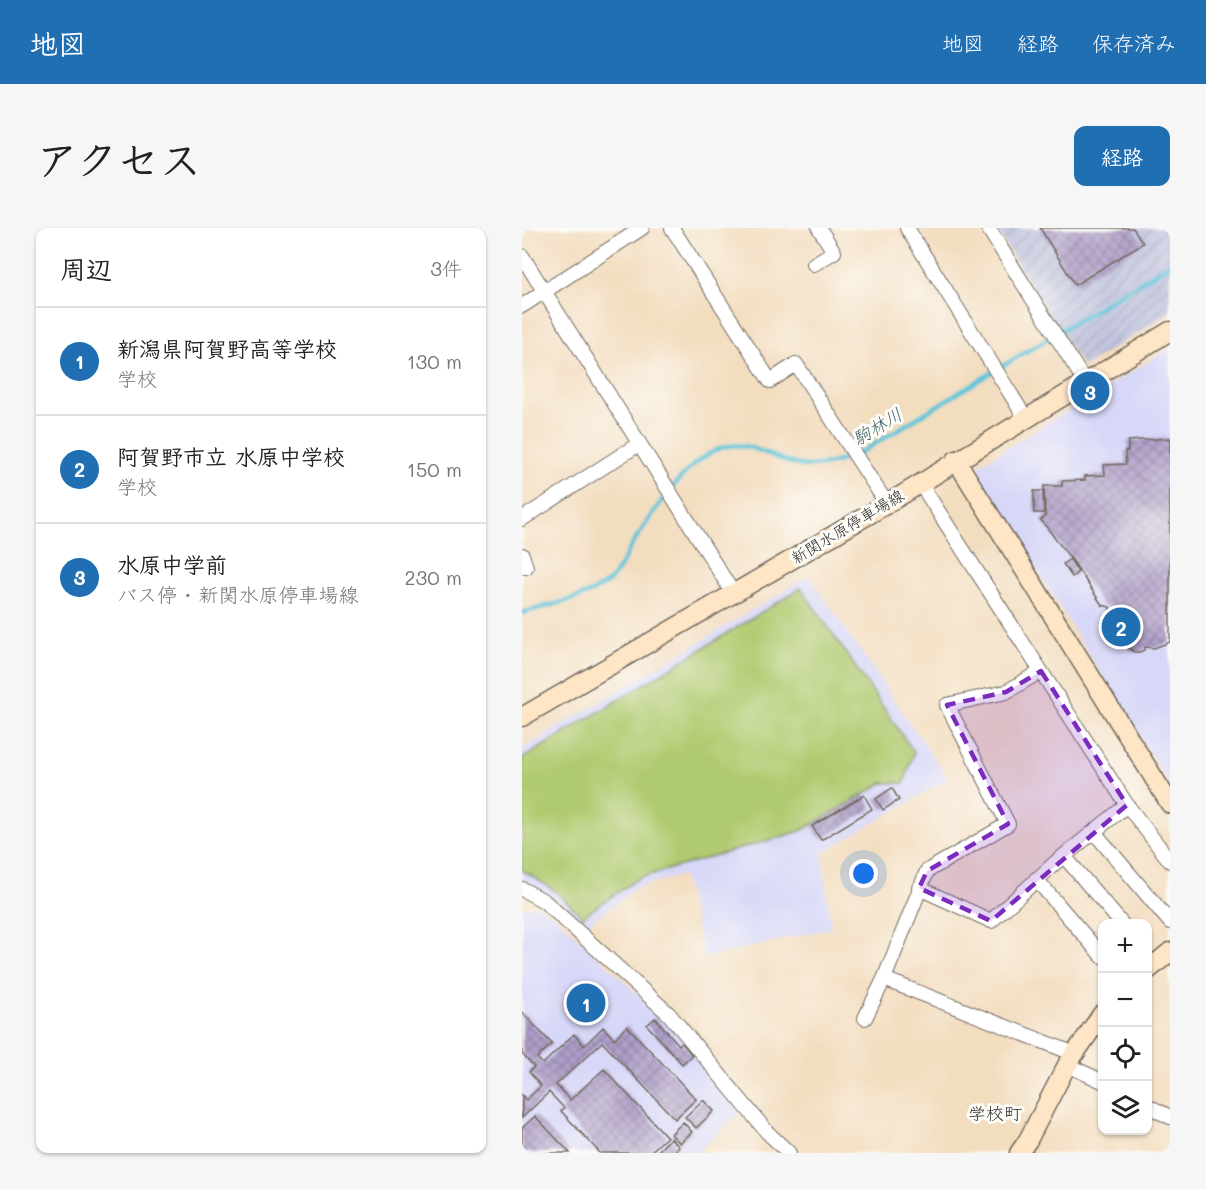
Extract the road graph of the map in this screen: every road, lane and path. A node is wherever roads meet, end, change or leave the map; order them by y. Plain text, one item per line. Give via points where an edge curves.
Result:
1 (642, 228) edge
2 (672, 228) edge
3 (819, 228) edge
4 (907, 228) edge
5 (988, 228) edge
6 (522, 256) edge
7 (814, 264) dead end
8 (544, 291) junction
9 (522, 306) edge
10 (1170, 331) edge
11 (1085, 382) junction
12 (1026, 417) junction
13 (639, 444) junction
14 (956, 460) junction
15 (920, 483) junction
16 (887, 504) junction
17 (522, 519) edge
18 (733, 593) junction
19 (1041, 671) junction
20 (522, 717) edge
21 (1170, 804) edge
22 (1127, 805) junction
23 (1094, 832) junction
24 (1064, 856) junction
25 (1170, 861) edge
26 (1036, 879) junction
27 (920, 888) junction
28 (522, 889) edge
29 (1118, 919) edge
30 (1170, 922) edge
31 (1098, 951) edge
32 (884, 979) junction
33 (865, 1018) dead end
34 (1098, 1020) edge
35 (1071, 1060) junction
36 (1098, 1078) edge
37 (1152, 1108) edge
38 (1170, 1117) edge
39 (789, 1153) edge
40 (1019, 1153) edge

1 - 8 street
2 - 16 street via 771,381 796,364
3 - 7 street via 834,252
4 - 12 street
5 - 11 street
6 - 8 street
8 - 9 street
8 - 13 street
10 - 11 main road, 新関水原停車場線
11 - 12 main road, 新関水原停車場線
12 - 14 main road, 新関水原停車場線
13 - 17 street
13 - 18 street
14 - 15 main road, 新関水原停車場線
14 - 21 main road
15 - 16 main road, 新関水原停車場線
15 - 19 street
16 - 18 main road, 新関水原停車場線
18 - 20 main road, 新関水原停車場線
19 - 22 street
19 - 27 street via 1006,692 947,705 1008,824 927,871
22 - 23 street
22 - 25 street
23 - 24 street
23 - 30 street
24 - 26 street
24 - 29 street
26 - 27 street via 991,921
26 - 31 street
27 - 32 street
28 - 39 street via 544,901 669,1014
32 - 33 street
32 - 35 street
34 - 35 main road
35 - 36 street
35 - 40 main road
37 - 38 street

